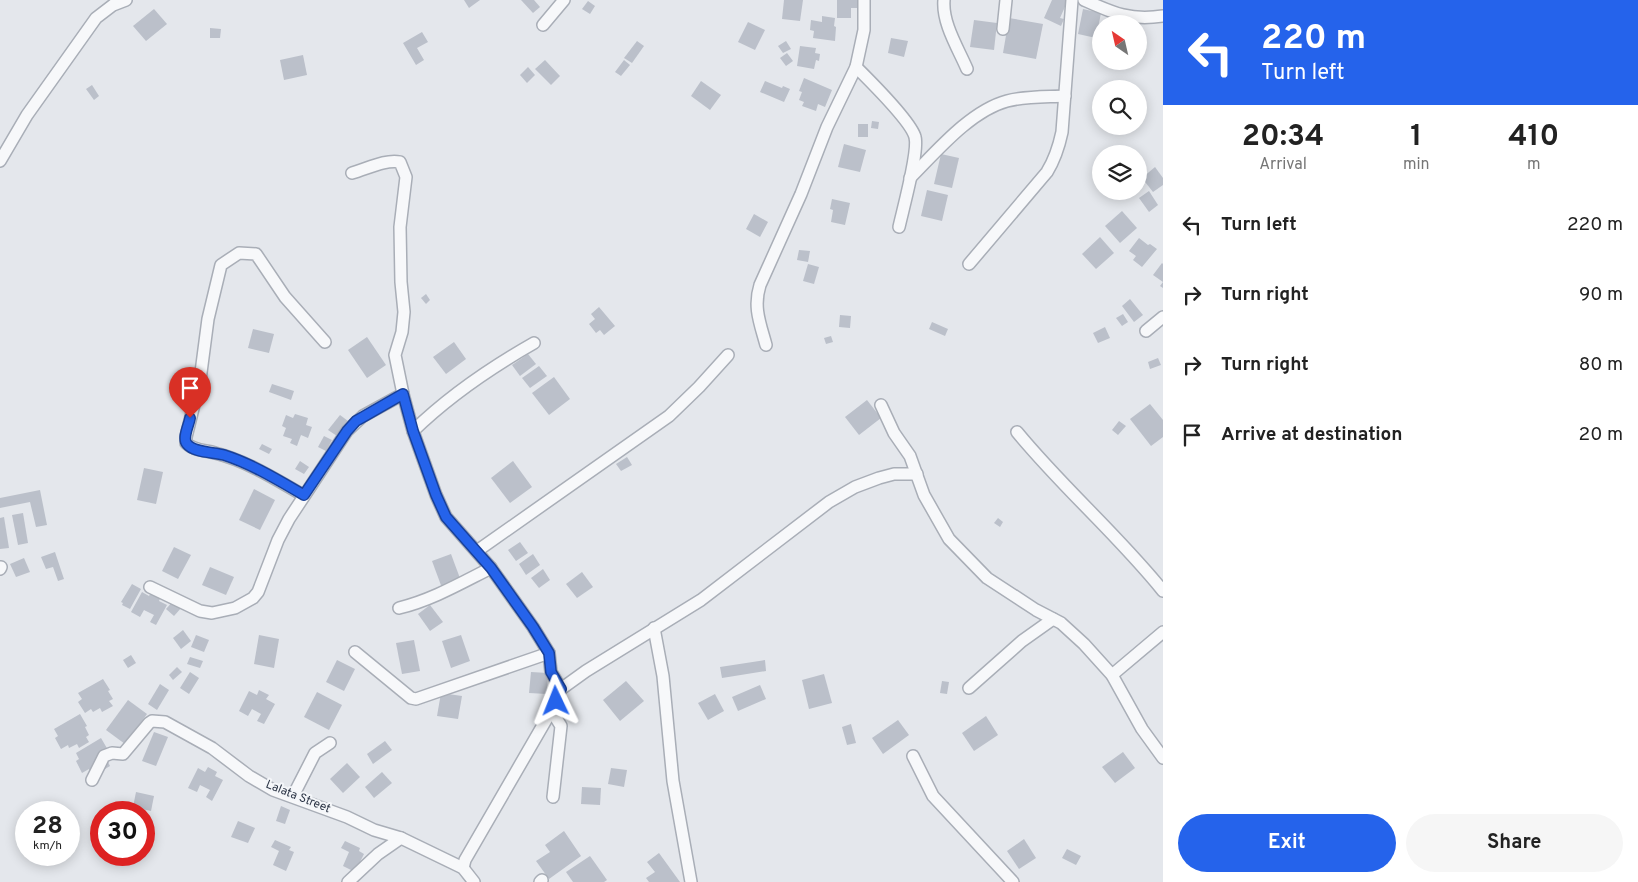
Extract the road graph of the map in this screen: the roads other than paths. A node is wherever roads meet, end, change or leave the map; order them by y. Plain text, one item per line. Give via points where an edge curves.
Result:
1 (126, 0) edge
2 (564, 0) edge
3 (864, 0) edge
4 (944, 0) edge
5 (1006, 0) edge
6 (1072, 0) edge
7 (1084, 0) edge
8 (1163, 16) edge
9 (543, 25) dead end
10 (1004, 29) dead end
11 (856, 67) junction
12 (967, 69) dead end
13 (1065, 96) junction
14 (0, 161) edge
15 (352, 173) dead end
16 (910, 178) junction
17 (899, 227) dead end
18 (969, 264) dead end
19 (1163, 317) edge
20 (1146, 331) dead end
21 (325, 342) dead end
22 (534, 343) dead end
23 (766, 345) dead end
24 (728, 355) dead end
25 (403, 394) junction
26 (881, 405) dead end
27 (413, 431) junction
28 (1017, 432) dead end
29 (917, 474) junction
30 (304, 495) junction
31 (477, 551) junction
32 (491, 568) junction
33 (150, 587) dead end
34 (1163, 592) edge
35 (399, 608) dead end
36 (1054, 619) junction
37 (654, 628) junction
38 (1163, 632) edge
39 (355, 652) dead end
40 (549, 653) junction
41 (1112, 675) junction
42 (969, 688) dead end
43 (561, 689) junction
44 (550, 713) junction
45 (330, 743) dead end
46 (913, 756) dead end
47 (1163, 758) edge
48 (92, 780) dead end
49 (293, 796) junction
50 (553, 797) dead end
51 (401, 838) junction
52 (463, 868) junction
53 (348, 882) edge
54 (474, 882) edge
55 (691, 882) edge
56 (1013, 882) edge

1 - 14 street via 113,5 91,24 27,115
2 - 9 street
3 - 11 street via 864,30
4 - 12 street via 946,20
5 - 10 street
6 - 13 street
7 - 8 street via 1115,14 1135,18
11 - 16 street via 905,120 915,136
11 - 23 street via 827,127 756,296 756,309
13 - 16 street via 1016,99 988,109 965,125
13 - 18 street via 1062,132 1053,163
15 - 25 street via 390,160 400,162 406,177 400,228 404,312 402,332 395,351
16 - 17 street
19 - 20 street
21 - 30 street via 285,297 256,254 239,253 221,265 186,443 198,450 252,466
22 - 27 street via 468,384
24 - 31 street via 668,416
25 - 27 street
25 - 30 street via 356,421
26 - 29 street
27 - 31 street via 446,517
28 - 34 street
29 - 36 street via 924,495 955,545 987,578
29 - 37 street via 879,478 829,502 701,600
30 - 33 street via 278,540 258,592 245,603 212,613 200,611
31 - 32 street
32 - 35 street via 436,596
32 - 40 street
36 - 41 street via 1084,644
36 - 42 street via 1022,641
37 - 43 street
37 - 55 street via 664,676 673,780
38 - 41 street
39 - 40 street via 416,699
40 - 43 street via 551,672
41 - 47 street via 1142,729
43 - 44 street
44 - 50 street via 561,726
44 - 52 street
45 - 49 street via 315,753
46 - 56 street via 933,796
48 - 49 street, Lalata Street via 104,756 123,754 149,723 158,721 212,748 273,790
49 - 51 street, Lalata Street
51 - 52 street, Lalata Street
51 - 53 street
52 - 54 street, Lalata Street

